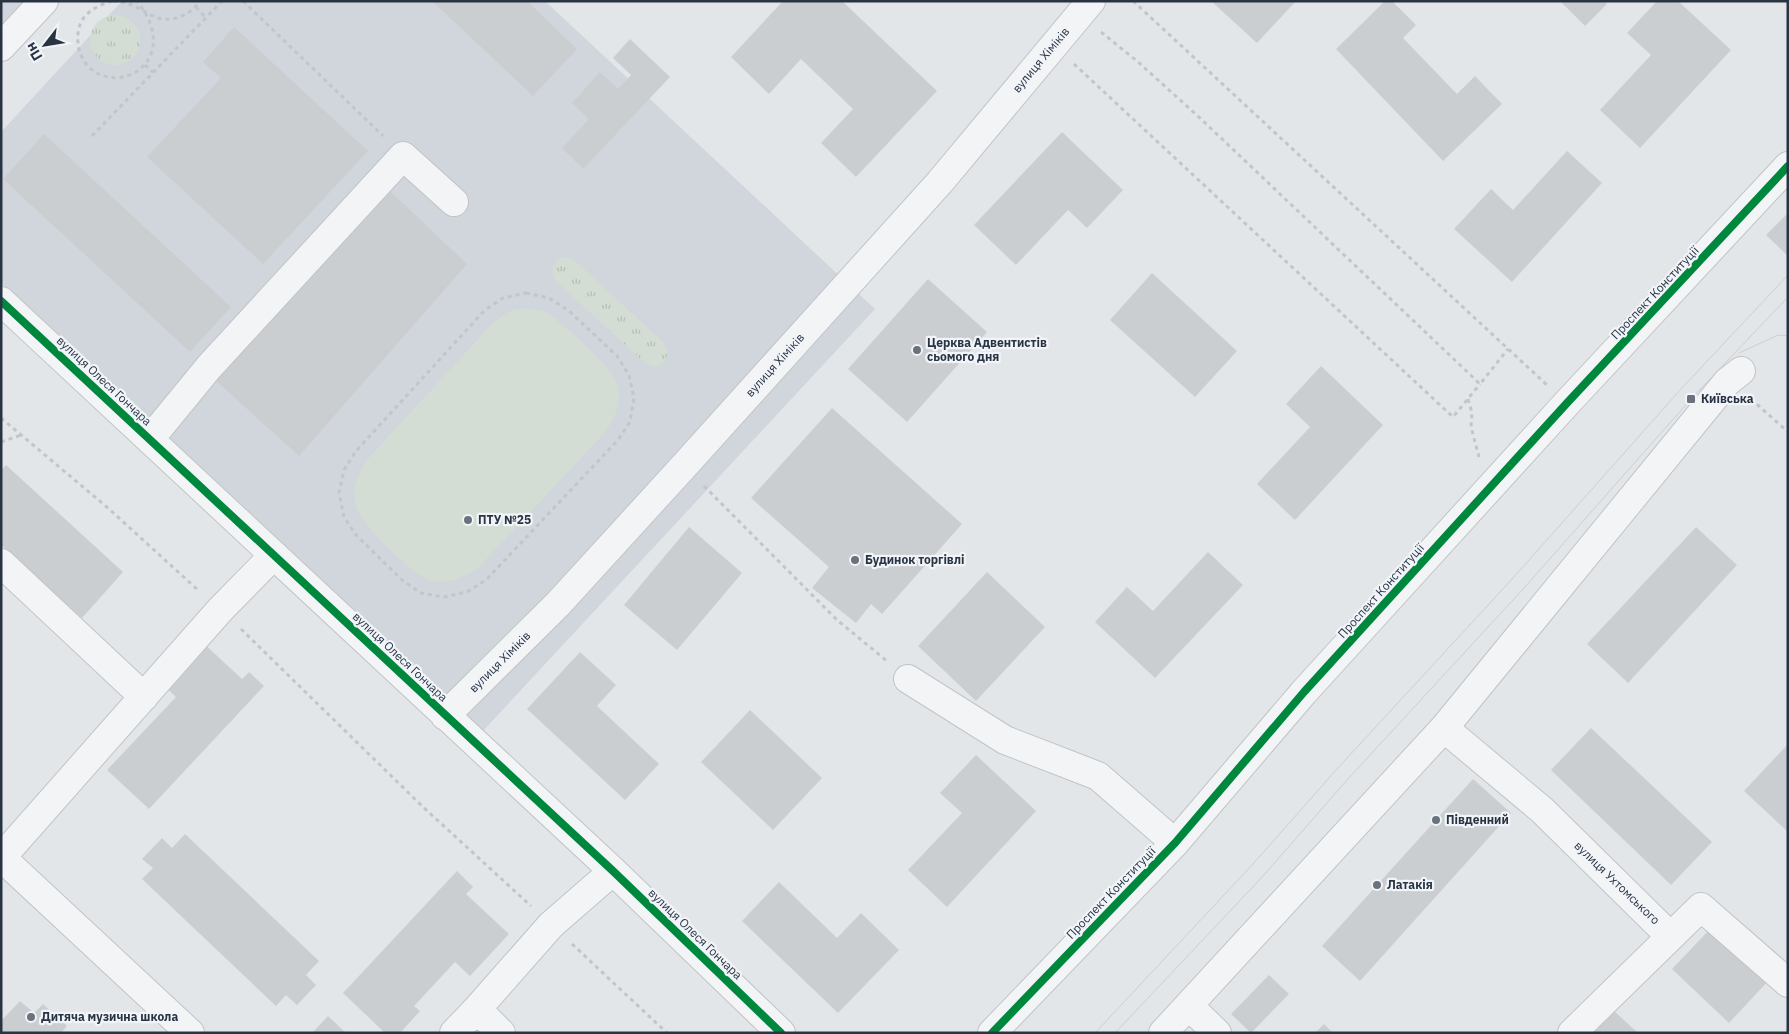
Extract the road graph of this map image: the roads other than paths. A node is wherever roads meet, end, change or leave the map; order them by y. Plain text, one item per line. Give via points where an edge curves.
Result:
1 (44, 1) edge
2 (1085, 8) edge
3 (1, 47) edge
4 (1788, 166) edge
5 (454, 202) dead end
6 (1, 301) edge
7 (1734, 377) road end
8 (150, 439) junction
9 (274, 555) junction
10 (1, 563) edge
11 (908, 679) road end
12 (144, 697) junction
13 (445, 716) junction
14 (1444, 728) junction
15 (1175, 843) junction
16 (2, 858) edge
17 (613, 871) junction
18 (1670, 936) junction
19 (1788, 983) edge
20 (1189, 1006) junction
21 (477, 1009) junction
22 (190, 1033) edge
23 (454, 1033) edge
24 (502, 1033) edge
25 (780, 1033) edge
26 (992, 1033) edge
27 (1163, 1033) edge
28 (1217, 1033) edge
29 (1572, 1033) edge

1 - 3 street
2 - 13 street, вулиця Хіміків via 940,182 684,466 558,604
4 - 15 street, Проспект Конституції via 1304,692
5 - 8 street via 403,156 208,367
6 - 8 street, вулиця Олеся Гончара
7 - 14 street
8 - 9 street, вулиця Олеся Гончара
9 - 12 street via 220,610
9 - 13 street, вулиця Олеся Гончара
10 - 12 street
11 - 15 street via 1005,740 1098,776
12 - 16 street
13 - 17 street, вулиця Олеся Гончара
14 - 18 street, вулиця Ухтомського via 1542,810
14 - 20 street
15 - 26 street, Проспект Конституції
16 - 22 street
17 - 21 street via 551,924
17 - 25 street, вулиця Олеся Гончара
18 - 19 street, вулиця Ухтомського via 1701,907
18 - 29 street
20 - 27 street
20 - 28 street
21 - 23 street
21 - 24 street

